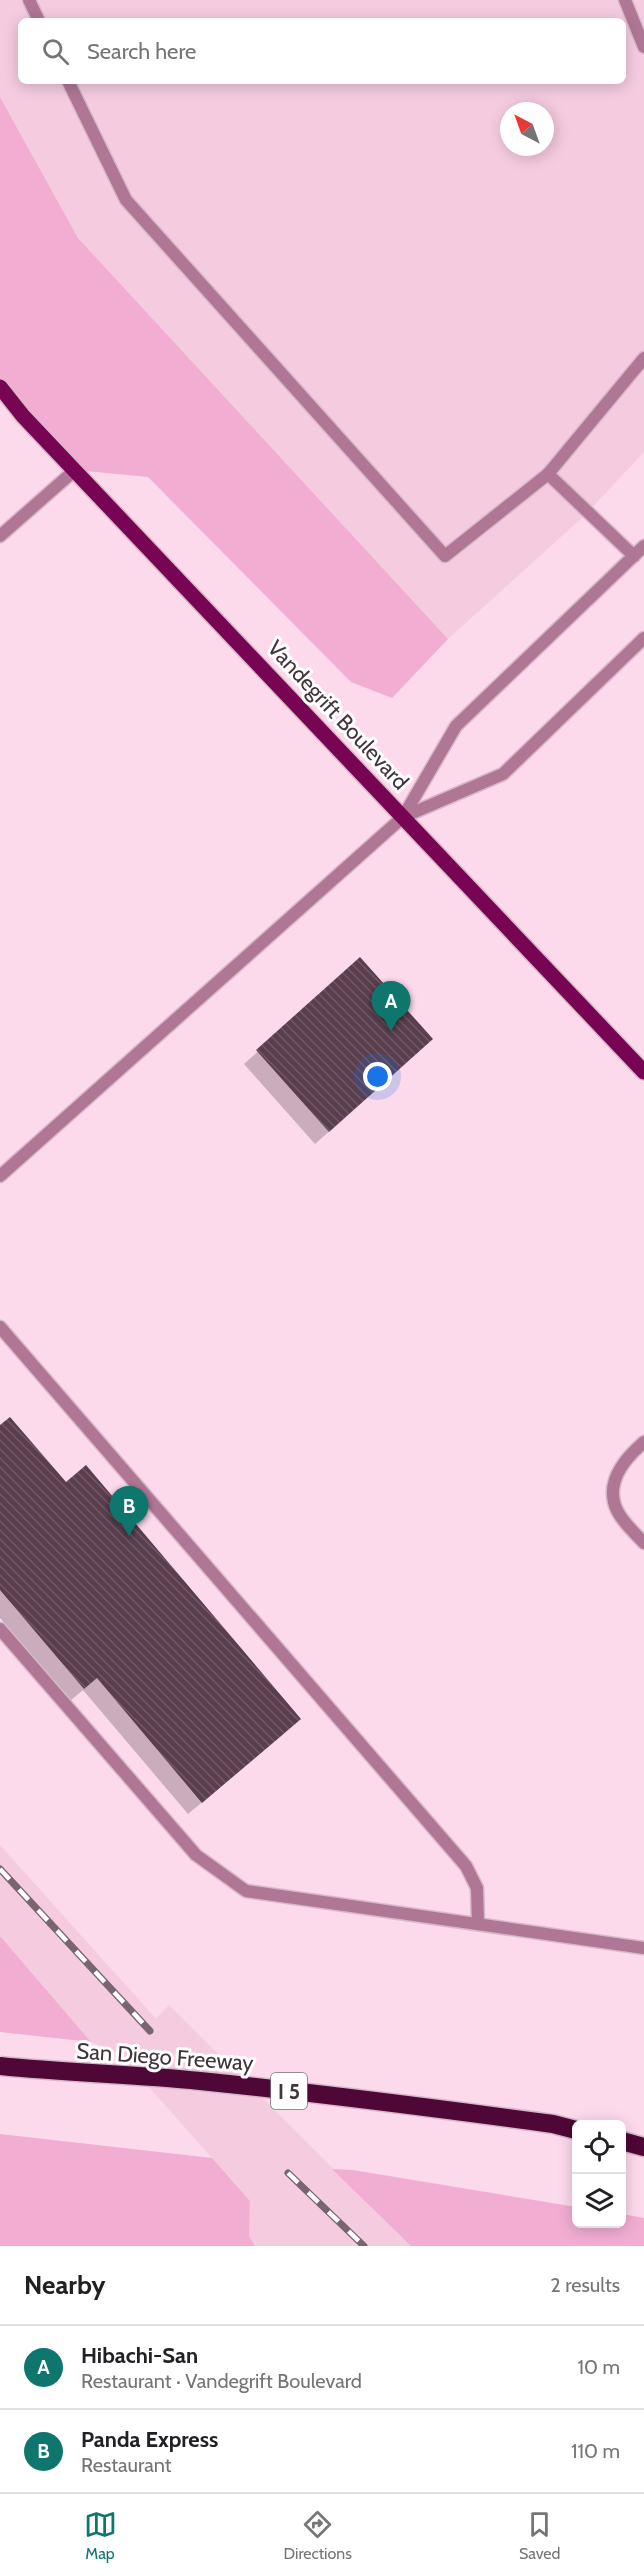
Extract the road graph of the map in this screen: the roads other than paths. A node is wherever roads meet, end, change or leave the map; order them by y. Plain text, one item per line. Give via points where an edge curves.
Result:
1 (28, 0) edge
2 (625, 0) edge
3 (37, 18) edge
4 (644, 46) edge
5 (69, 84) edge
6 (644, 358) edge
7 (0, 387) edge
8 (75, 470) junction
9 (548, 474) junction
10 (0, 536) edge
11 (644, 546) edge
12 (634, 556) junction
13 (644, 638) edge
14 (403, 817) junction
15 (644, 1072) edge
16 (0, 1176) edge
17 (0, 1327) edge
18 (644, 1442) edge
19 (644, 1543) edge
20 (0, 1629) edge
21 (478, 1923) junction
22 (644, 1948) edge
23 (0, 2066) edge
24 (572, 2129) edge
25 (626, 2142) edge
26 (644, 2147) edge

1 - 3 street
2 - 4 street
5 - 9 street via 126,200 445,556
6 - 9 street
7 - 8 main road, Vandegrift Boulevard
8 - 10 street
8 - 14 main road, Vandegrift Boulevard
9 - 12 street
11 - 12 street
12 - 14 street via 456,726
13 - 14 street via 503,774
14 - 15 main road, Vandegrift Boulevard
14 - 16 street
17 - 21 street via 466,1866 477,1888
18 - 19 street via 625,1458 617,1476 614,1501 621,1516
20 - 21 street via 196,1855 246,1891
21 - 22 street
23 - 24 highway, San Diego Freeway / I 5, bridge via 208,2082 395,2103
25 - 26 highway

